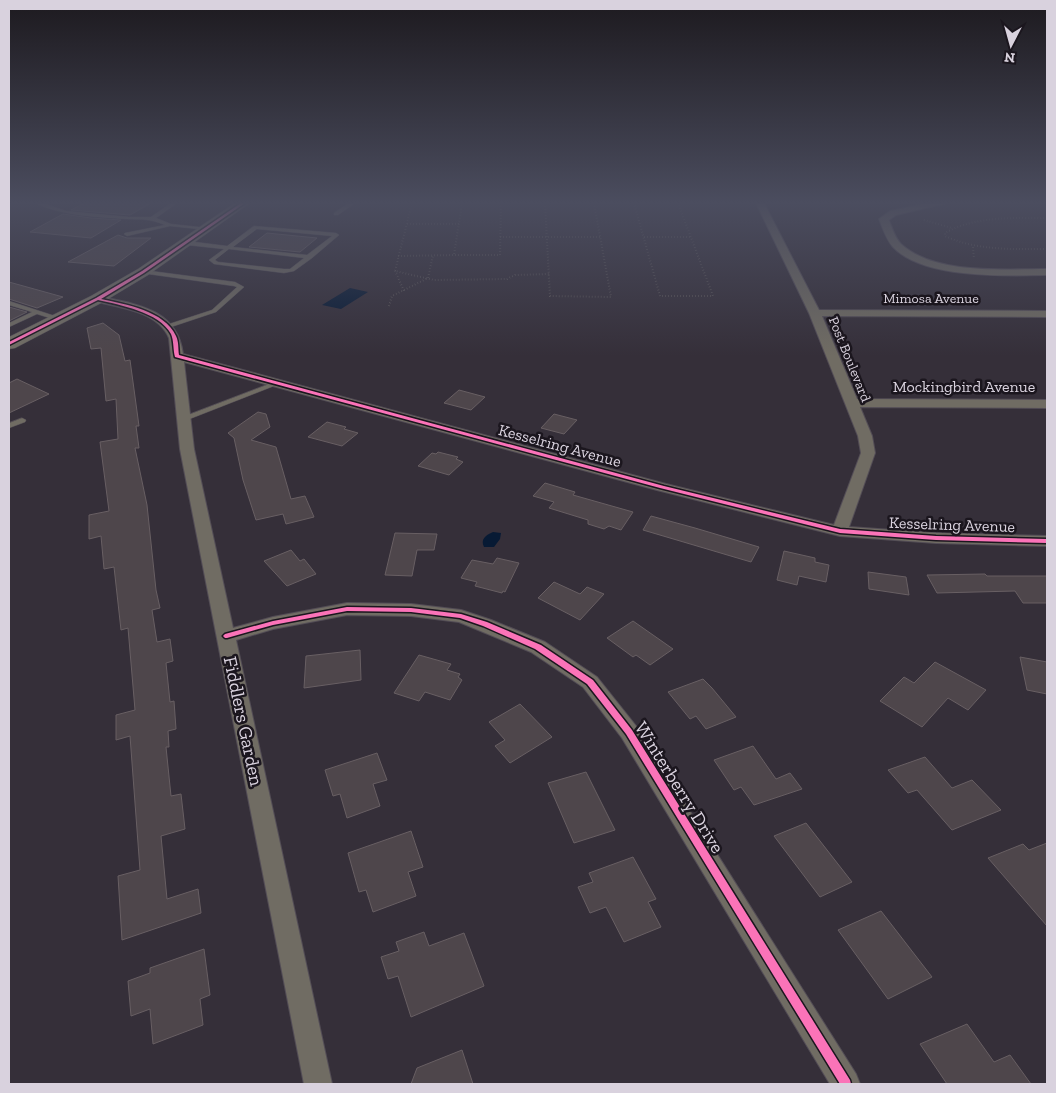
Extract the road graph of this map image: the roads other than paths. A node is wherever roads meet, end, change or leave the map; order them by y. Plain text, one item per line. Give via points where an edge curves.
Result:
1 (170, 254) edge
2 (219, 254) edge
3 (292, 254) edge
4 (312, 254) edge
5 (786, 254) edge
6 (910, 254) edge
7 (310, 256) junction
8 (143, 272) junction
9 (1047, 272) edge
10 (97, 299) junction
11 (9, 303) edge
12 (37, 312) junction
13 (815, 313) junction
14 (1047, 314) edge
15 (59, 319) junction
16 (9, 325) edge
17 (168, 326) junction
18 (9, 344) edge
19 (177, 356) junction
20 (277, 383) junction
21 (850, 403) junction
22 (1047, 404) edge
23 (184, 418) junction
24 (22, 420) dead end
25 (9, 426) edge
26 (840, 531) junction
27 (1047, 541) edge
28 (226, 636) junction
29 (318, 1084) edge
30 (846, 1084) edge

1 - 8 main road
2 - 7 lane via 212,260 216,263 284,271 292,270
3 - 7 lane
4 - 7 lane
5 - 13 street, Post Boulevard
6 - 9 street via 968,270
8 - 10 main road
8 - 17 lane via 241,287 214,311
10 - 15 main road
10 - 17 street via 138,309
11 - 12 lane
12 - 15 lane
12 - 16 lane
13 - 14 street, Mimosa Avenue
13 - 21 street, Post Boulevard
15 - 18 main road
17 - 19 street via 174,336
19 - 20 street, Kesselring Avenue
19 - 23 street, Fiddlers Garden
20 - 23 lane
20 - 26 street, Kesselring Avenue
21 - 22 street, Mockingbird Avenue
21 - 26 street, Post Boulevard via 865,436 868,453
23 - 28 street, Fiddlers Garden via 187,449
24 - 25 lane
26 - 27 street, Kesselring Avenue
28 - 29 street, Fiddlers Garden
28 - 30 street, Winterberry Drive via 347,609 411,610 461,616 538,647 590,682 629,732

